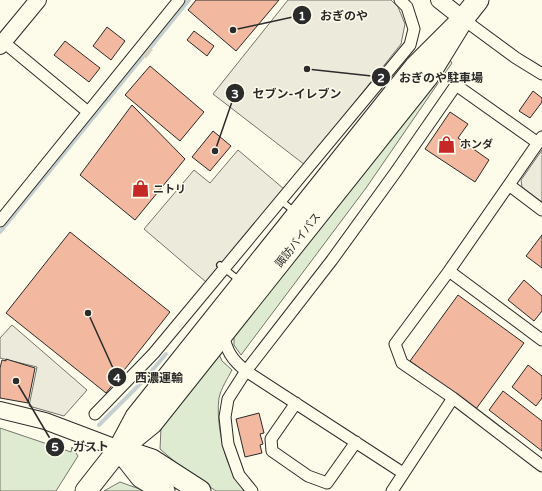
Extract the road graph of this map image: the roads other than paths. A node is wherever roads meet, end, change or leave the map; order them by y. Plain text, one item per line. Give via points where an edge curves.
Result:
1 (38, 0) edge
2 (179, 0) edge
3 (400, 0) edge
4 (439, 0) edge
5 (478, 0) edge
6 (463, 19) junction
7 (1, 42) edge
8 (542, 74) edge
9 (88, 112) junction
10 (342, 138) junction
11 (540, 140) edge
12 (509, 185) junction
13 (279, 199) junction
14 (542, 210) edge
15 (298, 214) junction
16 (0, 221) edge
17 (222, 266) junction
18 (449, 271) junction
19 (243, 284) junction
20 (223, 334) junction
21 (542, 340) edge
22 (246, 371) junction
23 (453, 398) junction
24 (296, 403) junction
25 (0, 410) edge
26 (95, 414) dead end
27 (356, 442) junction
28 (119, 449) junction
29 (542, 466) edge
30 (403, 473) junction
31 (86, 491) edge
32 (164, 491) edge
33 (200, 491) edge
34 (252, 491) edge
35 (392, 491) edge

1 - 7 street
2 - 9 street
3 - 10 street via 408,7 414,30 410,45
4 - 6 street
5 - 6 highway, 諏訪バイパス
6 - 8 street
6 - 10 highway, 諏訪バイパス
6 - 20 highway, 諏訪バイパス via 428,76
7 - 9 street
9 - 16 street
10 - 13 street
10 - 15 highway, 諏訪バイパス
11 - 12 street
11 - 22 street via 456,85 332,260
12 - 14 street
12 - 18 street
13 - 15 lane
13 - 17 street
15 - 19 highway, 諏訪バイパス
17 - 19 lane
17 - 26 street via 154,353
18 - 21 street
18 - 23 street via 395,344 402,363
19 - 28 highway, 諏訪バイパス via 136,417
20 - 22 street via 227,349 236,363
20 - 28 highway, 諏訪バイパス via 152,423
22 - 24 street
22 - 34 street via 228,399 225,417 232,456 239,475
23 - 29 street
23 - 30 street
24 - 27 street
24 - 27 street via 271,439 272,451 308,476 327,483
25 - 28 street via 45,421
27 - 30 street
28 - 31 highway, 諏訪バイパス
28 - 32 highway via 141,477
28 - 33 highway via 152,460
30 - 35 street

